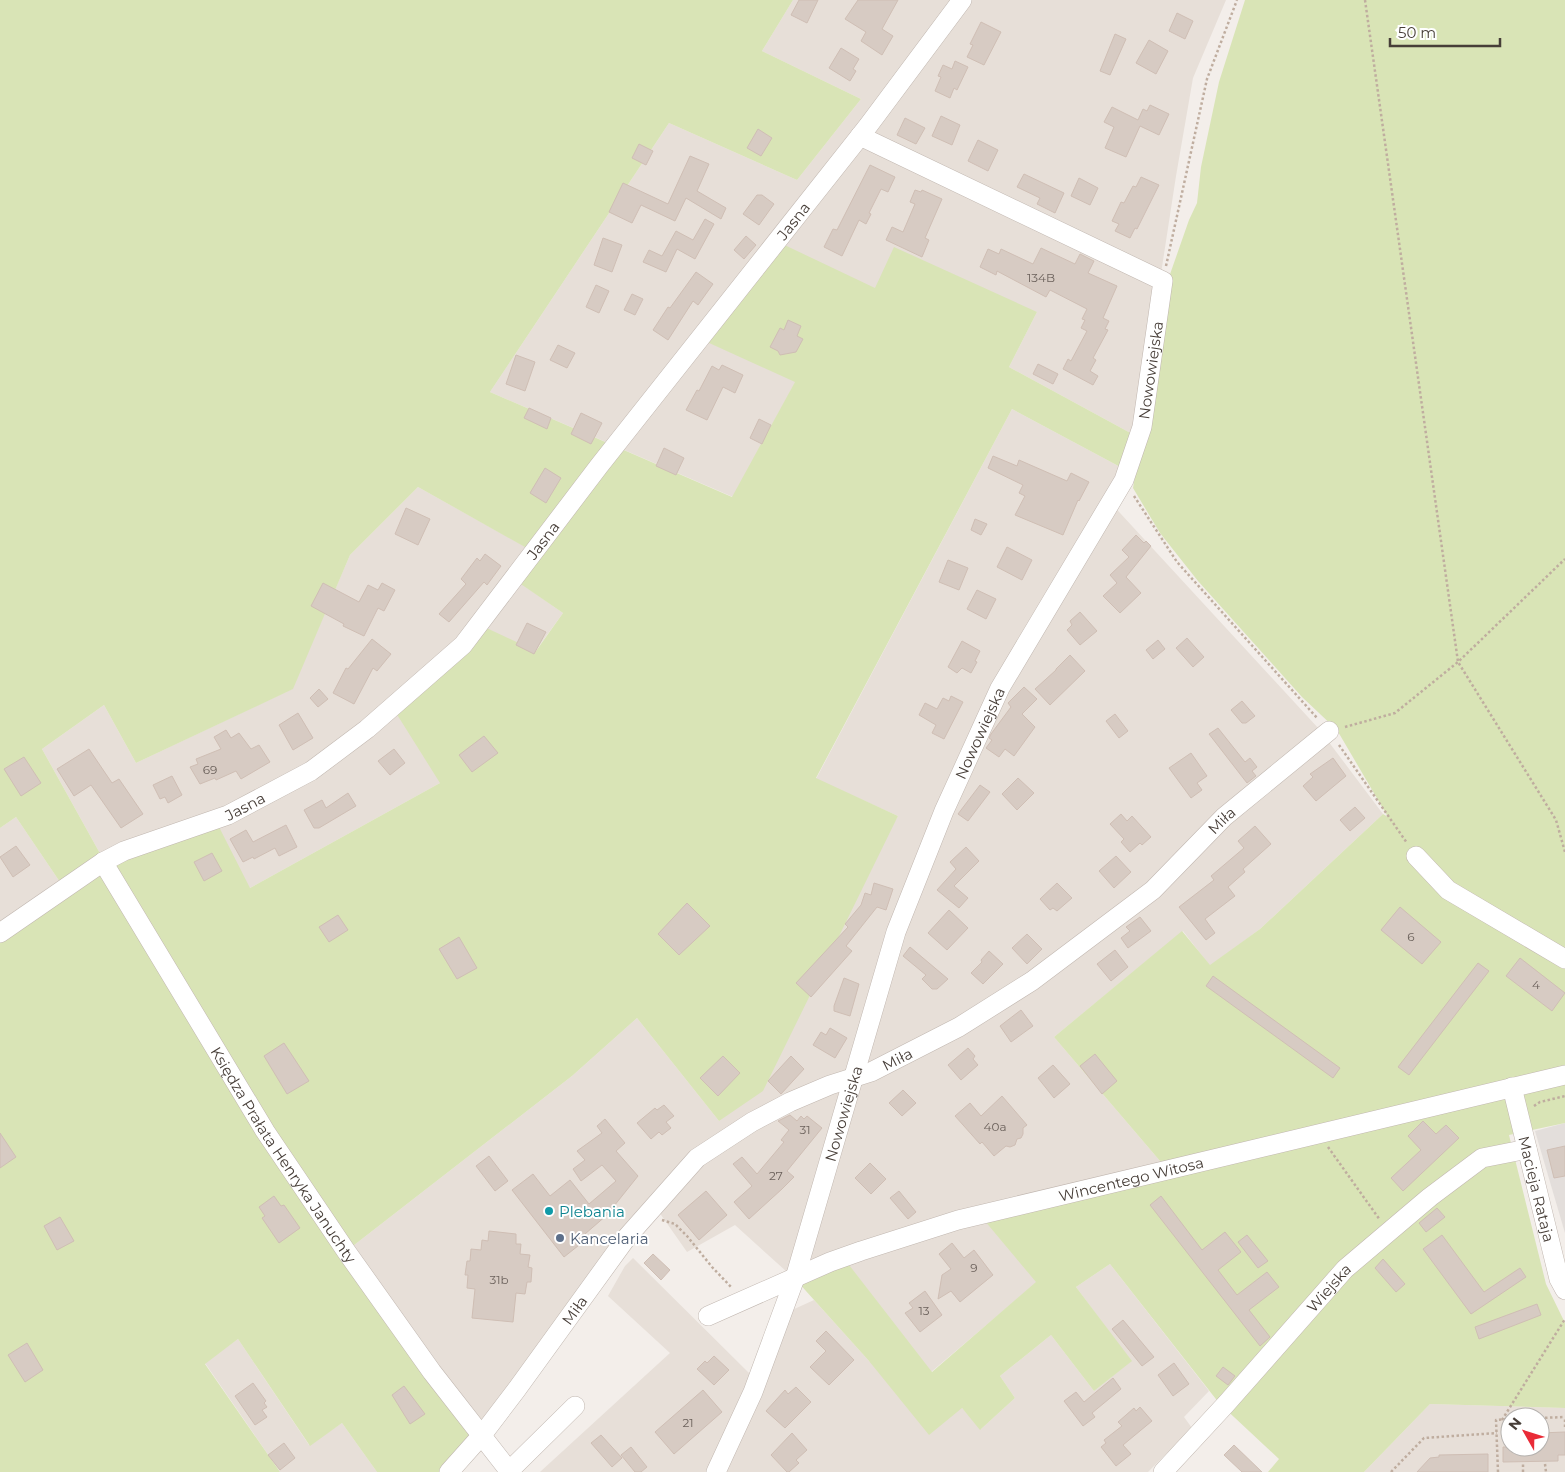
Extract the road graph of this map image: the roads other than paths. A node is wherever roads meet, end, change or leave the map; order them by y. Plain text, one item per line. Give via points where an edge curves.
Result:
1 (962, 0) edge
2 (860, 136) junction
3 (1329, 731) road end
4 (1416, 856) road end
5 (103, 862) junction
6 (0, 933) edge
7 (1565, 959) edge
8 (1565, 1075) edge
9 (854, 1077) junction
10 (1512, 1087) junction
11 (1527, 1150) junction
12 (795, 1278) junction
13 (1565, 1290) edge
14 (708, 1316) dead end
15 (575, 1406) dead end
16 (482, 1435) junction
17 (449, 1472) edge
18 (509, 1472) edge
19 (716, 1472) edge
20 (1163, 1472) edge

1 - 2 street, Jasna
2 - 5 street, Jasna via 599,466 463,645 367,729 311,771 228,815
2 - 9 street, Nowowiejska via 1163,281 1142,427 1124,480 1000,688 948,802 896,932
3 - 9 street, Miła via 1224,817 1153,890 1032,981 959,1027 871,1072
4 - 7 street via 1448,890
5 - 6 street, Jasna
5 - 16 street, Księdza Prałata Henryka Januchty via 265,1131 432,1372
8 - 10 street, Wincentego Witosa
9 - 12 street, Nowowiejska
9 - 16 street, Miła via 790,1102 697,1158 628,1237
10 - 11 street, Macieja Rataja
10 - 12 street, Wincentego Witosa via 958,1220 861,1251
11 - 13 street, Macieja Rataja via 1559,1279
11 - 20 street, Wiejska via 1482,1158 1345,1269
12 - 14 street, Wincentego Witosa
12 - 19 street, Nowowiejska via 752,1392
15 - 18 street
16 - 17 street, Miła
16 - 18 street

